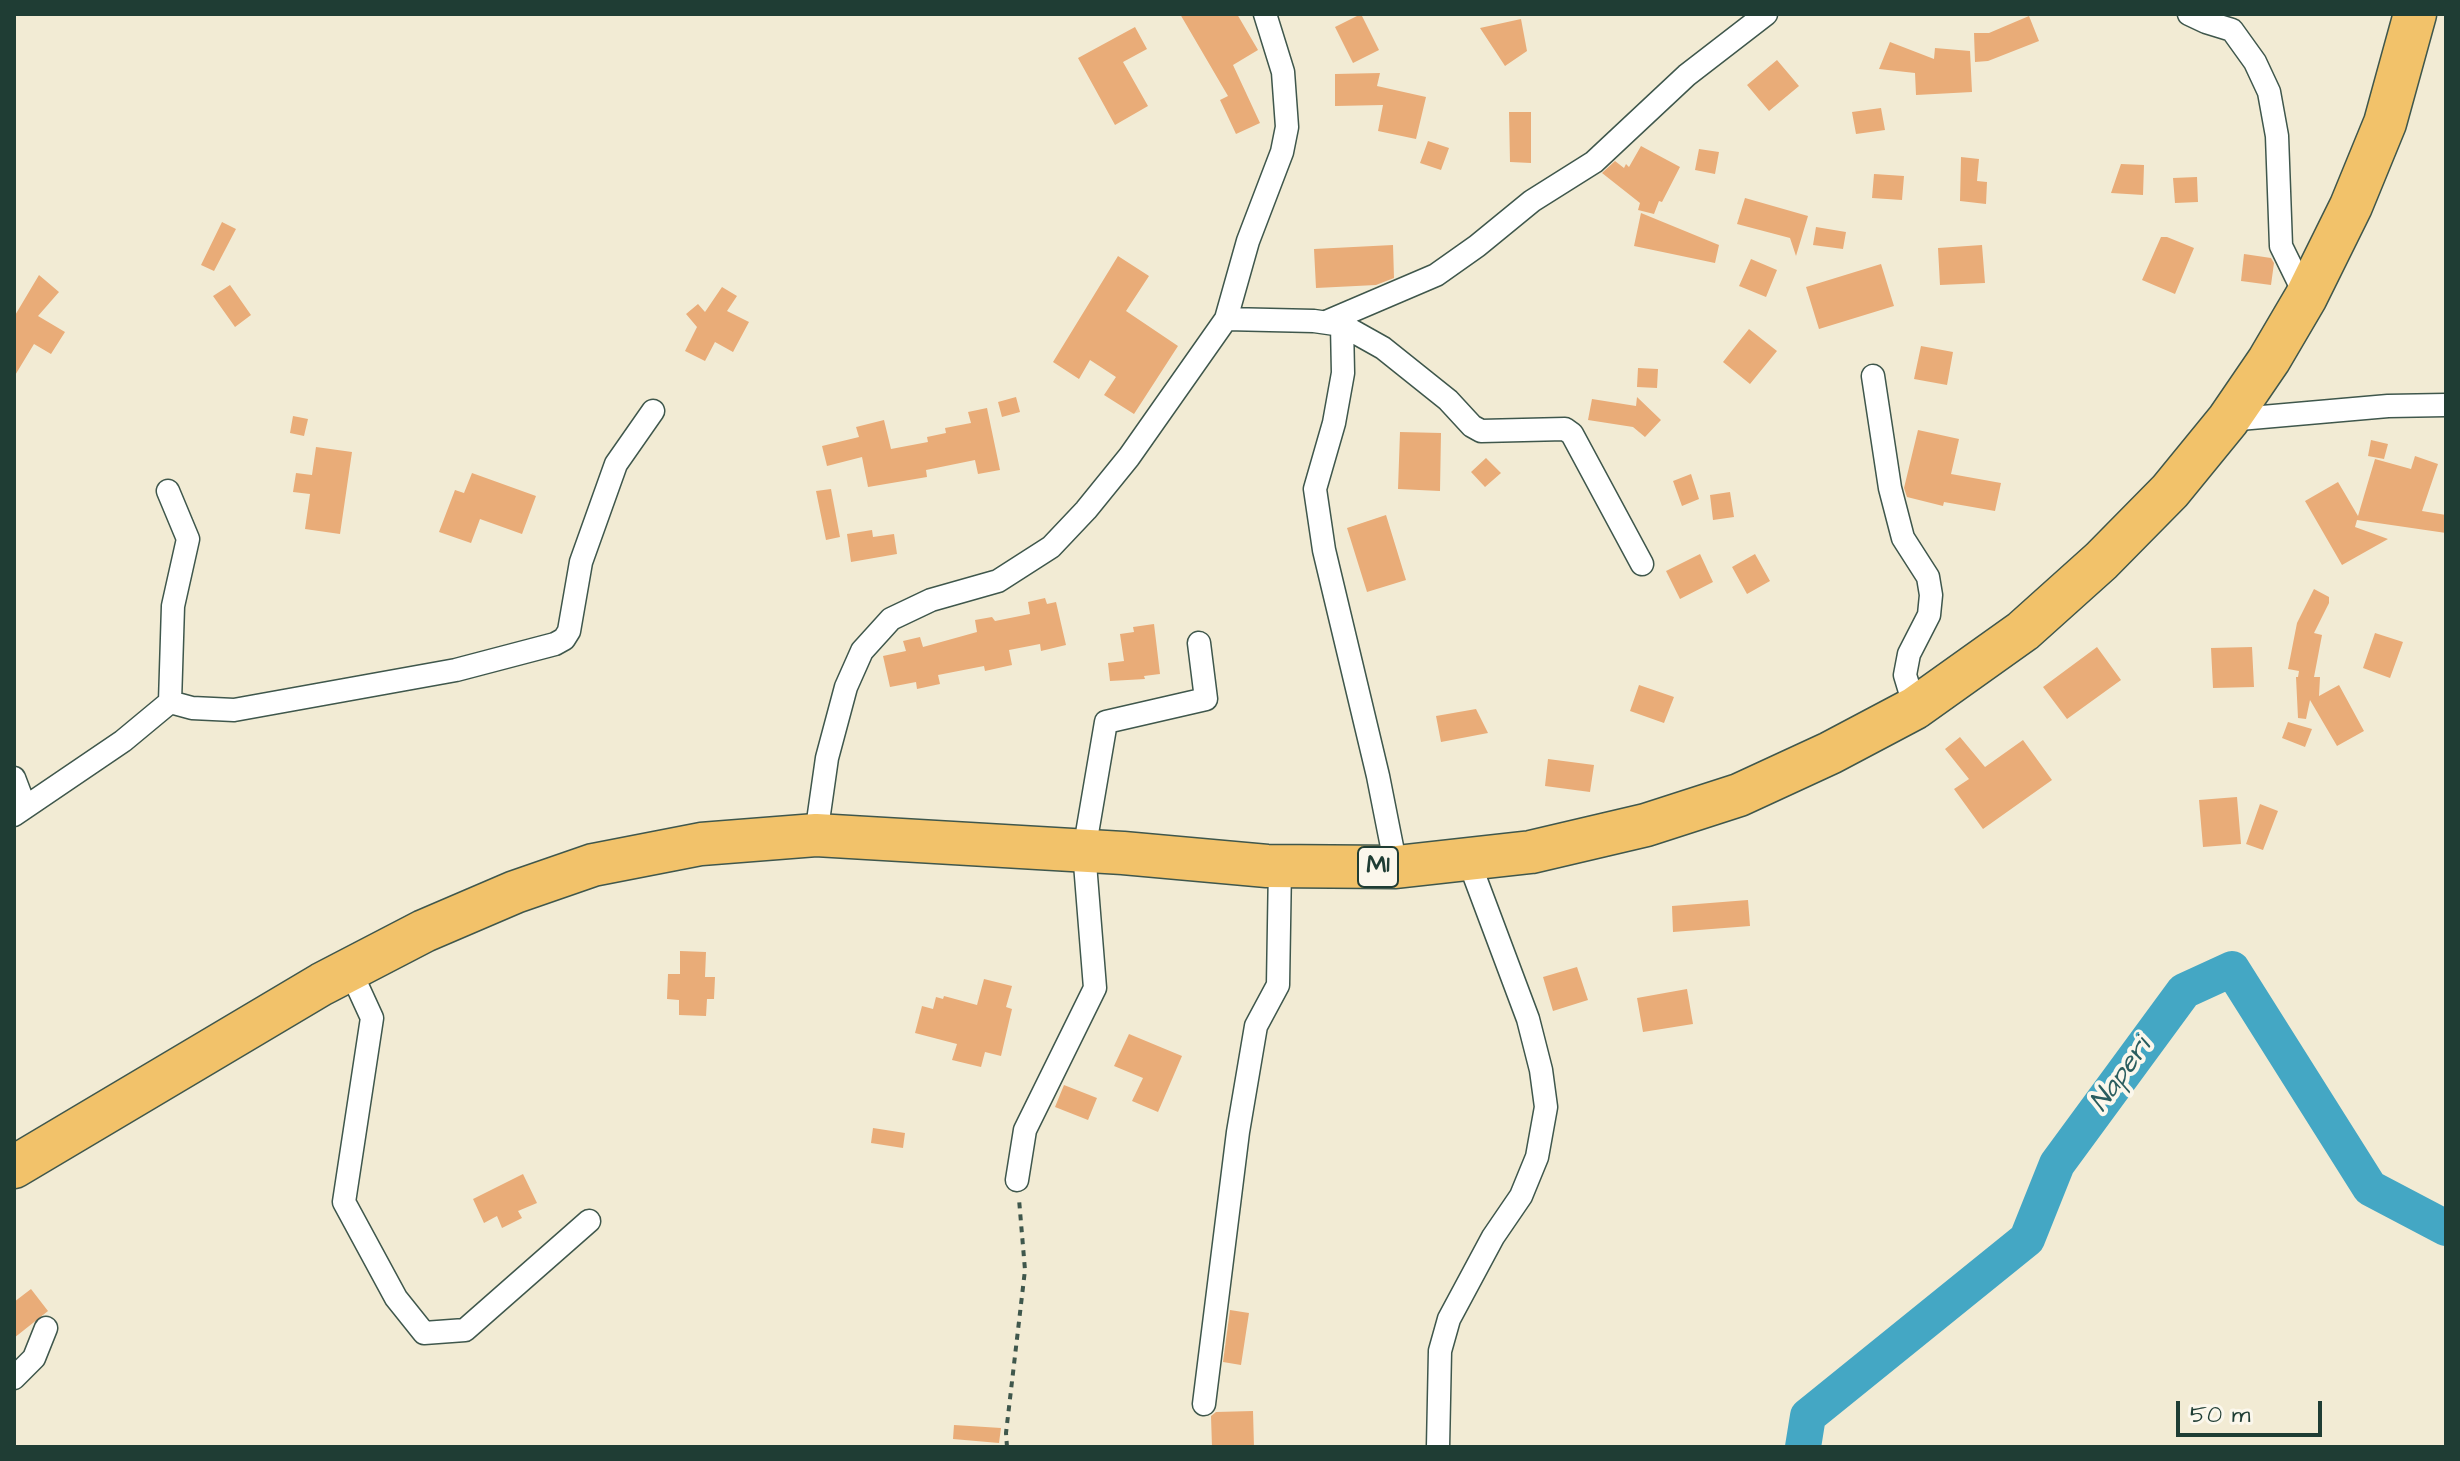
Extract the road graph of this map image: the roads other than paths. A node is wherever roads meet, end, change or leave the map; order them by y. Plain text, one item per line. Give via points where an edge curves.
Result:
1 (1265, 14) edge
2 (1766, 14) edge
3 (2189, 14) edge
4 (2415, 14) edge
5 (2232, 22) edge
6 (2306, 297) junction
7 (1226, 319) junction
8 (1334, 324) junction
9 (1873, 376) dead end
10 (2446, 405) edge
11 (653, 411) dead end
12 (2228, 420) junction
13 (168, 491) dead end
14 (1642, 564) dead end
15 (1199, 643) dead end
16 (170, 702) junction
17 (1915, 708) junction
18 (14, 778) edge
19 (19, 811) edge
20 (816, 835) junction
21 (1084, 851) junction
22 (1468, 859) junction
23 (1280, 866) junction
24 (1396, 867) junction
25 (350, 970) junction
26 (14, 1167) edge
27 (1017, 1180) road end
28 (589, 1221) dead end
29 (46, 1328) dead end
30 (14, 1378) edge
31 (1204, 1404) dead end
32 (1438, 1447) edge

1 - 7 street via 1283,72 1287,127
2 - 8 street via 1687,75 1594,162 1532,201 1477,246 1436,275
3 - 5 street via 2206,22
4 - 6 highway, M1 via 2385,123
5 - 6 street via 2269,92 2277,136 2281,246
6 - 12 highway, M1
7 - 8 street
7 - 20 street via 1129,457 1051,547 998,581 931,600 891,619 862,651 846,687 827,758
8 - 14 street via 1383,348 1481,431 1558,427 1572,434
8 - 24 street via 1343,373 1315,489
9 - 17 street via 1903,538 1928,577 1931,595 1929,615 1909,654 1905,675
10 - 12 street
11 - 16 street via 616,464 581,562 564,639 456,670 234,710
12 - 17 highway, M1 via 2170,491 2101,561 2023,631
13 - 16 street via 188,539 173,606
15 - 21 street via 1206,699 1106,722
16 - 19 street via 123,741
17 - 22 highway, M1 via 1739,795 1646,825 1531,852
18 - 19 street
20 - 21 highway, M1
20 - 25 highway, M1 via 701,844 593,865 424,931
21 - 23 highway, M1
21 - 27 street via 1095,988 1025,1130
22 - 24 highway, M1
22 - 32 street via 1528,1019 1546,1107 1537,1157 1521,1196 1449,1319 1440,1351
23 - 24 highway, M1
23 - 31 street via 1278,985 1256,1026
25 - 26 highway, M1
25 - 28 street via 372,1018 344,1202 396,1298 424,1333 465,1330
29 - 30 street via 34,1358

